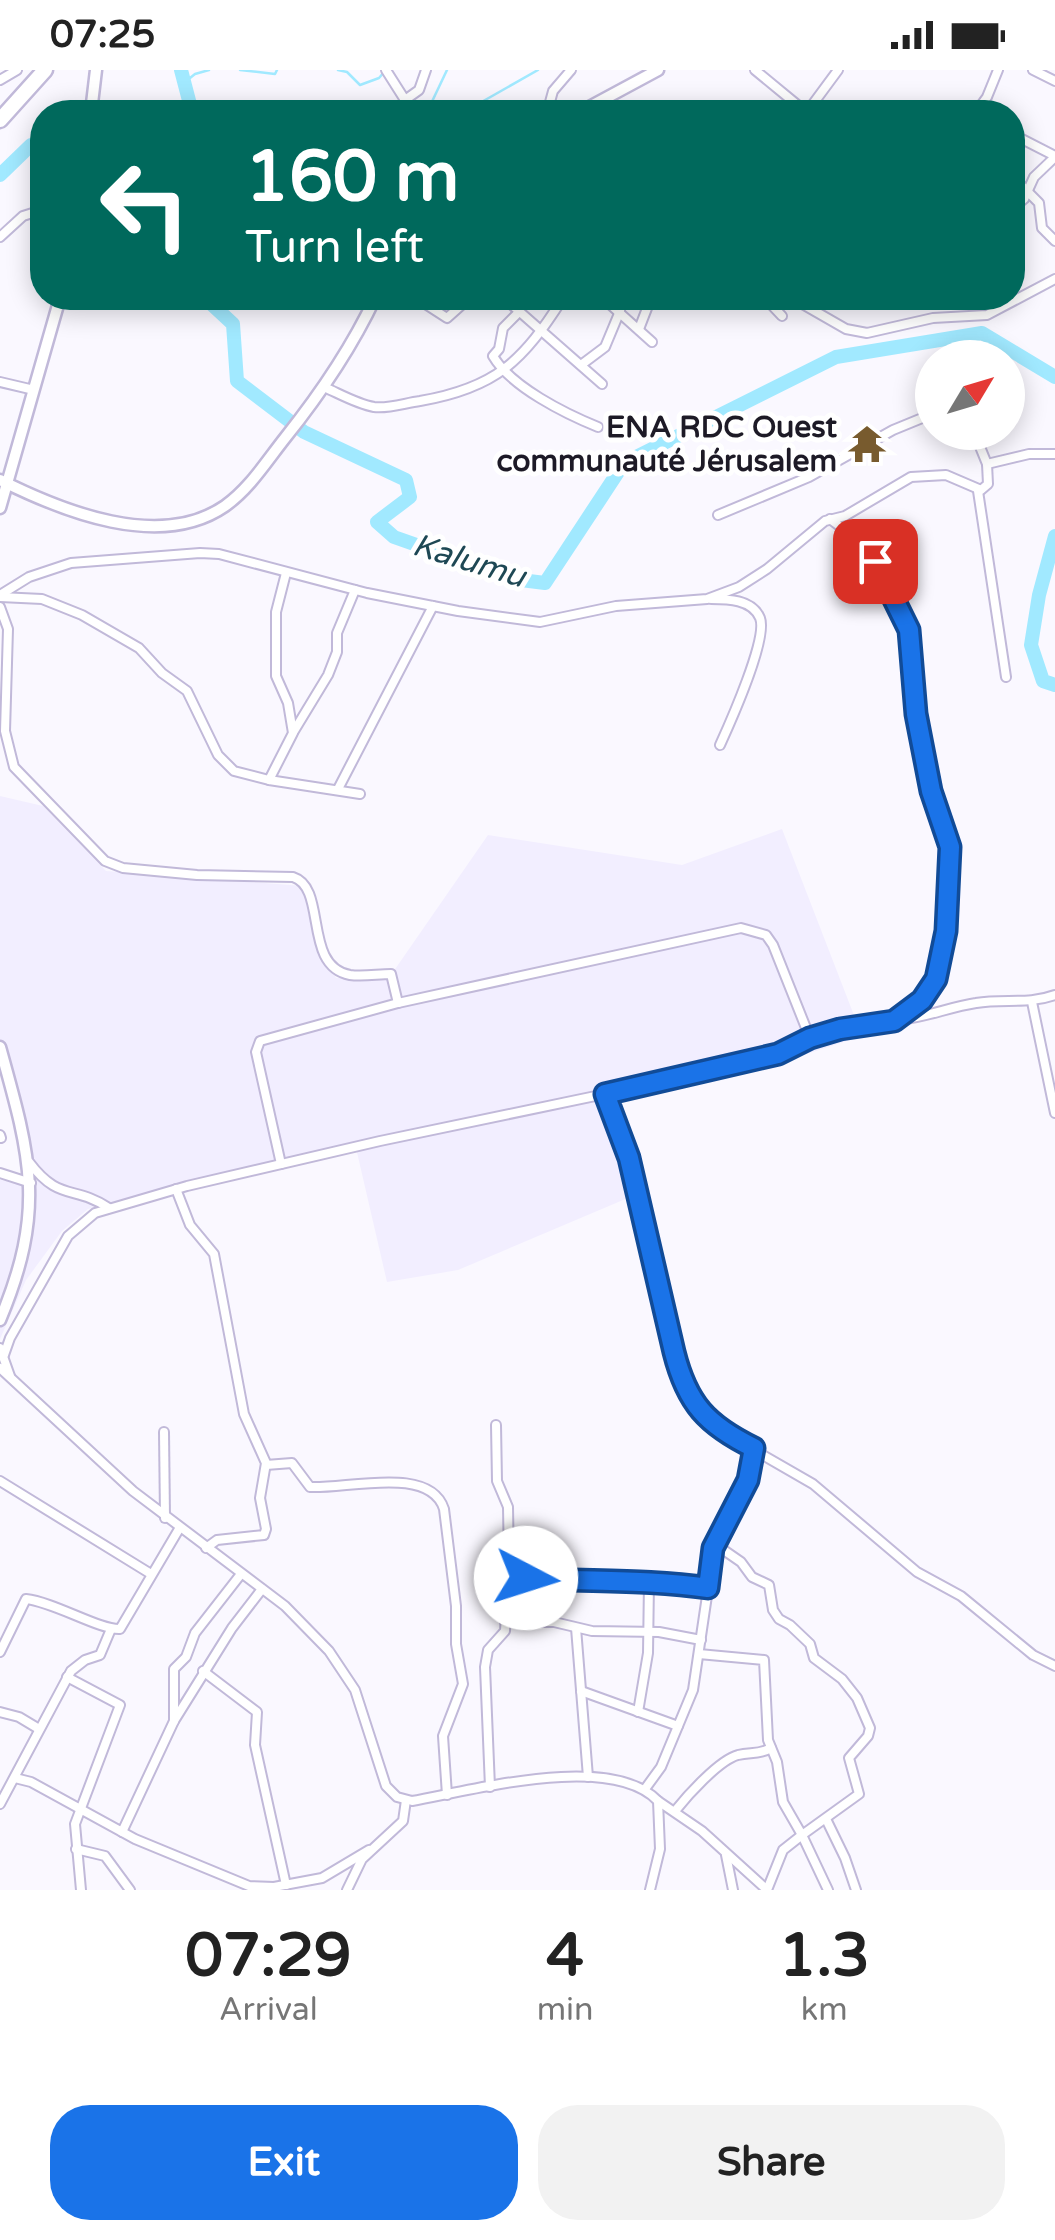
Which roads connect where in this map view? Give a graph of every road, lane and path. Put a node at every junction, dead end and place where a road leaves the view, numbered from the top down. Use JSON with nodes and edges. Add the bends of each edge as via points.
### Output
{"nodes":[{"id":1,"x":17,"y":70,"type":"edge"},
{"id":2,"x":45,"y":70,"type":"edge"},
{"id":3,"x":96,"y":70,"type":"edge"},
{"id":4,"x":426,"y":70,"type":"edge"},
{"id":5,"x":571,"y":70,"type":"edge"},
{"id":6,"x":658,"y":70,"type":"edge"},
{"id":7,"x":755,"y":70,"type":"edge"},
{"id":8,"x":838,"y":70,"type":"edge"},
{"id":9,"x":998,"y":70,"type":"edge"},
{"id":10,"x":1033,"y":70,"type":"edge"},
{"id":11,"x":387,"y":72,"type":"edge"},
{"id":12,"x":0,"y":80,"type":"edge"},
{"id":13,"x":1055,"y":81,"type":"edge"},
{"id":14,"x":92,"y":100,"type":"edge"},
{"id":15,"x":406,"y":100,"type":"joint"},
{"id":16,"x":551,"y":100,"type":"edge"},
{"id":17,"x":602,"y":100,"type":"edge"},
{"id":18,"x":792,"y":100,"type":"edge"},
{"id":19,"x":816,"y":100,"type":"edge"},
{"id":20,"x":986,"y":100,"type":"edge"},
{"id":21,"x":0,"y":120,"type":"edge"},
{"id":22,"x":1025,"y":141,"type":"edge"},
{"id":23,"x":1055,"y":156,"type":"edge"},
{"id":24,"x":1026,"y":192,"type":"joint"},
{"id":25,"x":30,"y":214,"type":"edge"},
{"id":26,"x":0,"y":236,"type":"edge"},
{"id":27,"x":1055,"y":241,"type":"edge"},
{"id":28,"x":1055,"y":279,"type":"edge"},
{"id":29,"x":1025,"y":295,"type":"edge"},
{"id":30,"x":57,"y":310,"type":"edge"},
{"id":31,"x":369,"y":310,"type":"edge"},
{"id":32,"x":435,"y":310,"type":"edge"},
{"id":33,"x":456,"y":310,"type":"edge"},
{"id":34,"x":555,"y":310,"type":"edge"},
{"id":35,"x":618,"y":310,"type":"edge"},
{"id":36,"x":647,"y":310,"type":"edge"},
{"id":37,"x":776,"y":310,"type":"edge"},
{"id":38,"x":813,"y":310,"type":"edge"},
{"id":39,"x":996,"y":310,"type":"edge"},
{"id":40,"x":519,"y":312,"type":"joint"},
{"id":41,"x":620,"y":312,"type":"junction"},
{"id":42,"x":782,"y":316,"type":"dead end"},
{"id":43,"x":639,"y":329,"type":"junction"},
{"id":44,"x":541,"y":332,"type":"junction"},
{"id":45,"x":652,"y":342,"type":"dead end"},
{"id":46,"x":581,"y":365,"type":"junction"},
{"id":47,"x":504,"y":371,"type":"junction"},
{"id":48,"x":0,"y":382,"type":"edge"},
{"id":49,"x":602,"y":384,"type":"dead end"},
{"id":50,"x":324,"y":388,"type":"junction"},
{"id":51,"x":34,"y":390,"type":"junction"},
{"id":52,"x":915,"y":421,"type":"edge"},
{"id":53,"x":598,"y":427,"type":"dead end"},
{"id":54,"x":981,"y":450,"type":"edge"},
{"id":55,"x":1055,"y":454,"type":"edge"},
{"id":56,"x":987,"y":464,"type":"junction"},
{"id":57,"x":4,"y":482,"type":"edge"},
{"id":58,"x":978,"y":491,"type":"junction"},
{"id":59,"x":0,"y":508,"type":"edge"},
{"id":60,"x":718,"y":515,"type":"dead end"},
{"id":61,"x":830,"y":519,"type":"junction"},
{"id":62,"x":286,"y":572,"type":"junction"},
{"id":63,"x":354,"y":590,"type":"junction"},
{"id":64,"x":0,"y":596,"type":"edge"},
{"id":65,"x":707,"y":598,"type":"junction"},
{"id":66,"x":433,"y":606,"type":"junction"},
{"id":67,"x":0,"y":607,"type":"edge"},
{"id":68,"x":1006,"y":676,"type":"dead end"},
{"id":69,"x":293,"y":733,"type":"junction"},
{"id":70,"x":720,"y":745,"type":"dead end"},
{"id":71,"x":269,"y":780,"type":"junction"},
{"id":72,"x":338,"y":790,"type":"junction"},
{"id":73,"x":360,"y":794,"type":"dead end"},
{"id":74,"x":1055,"y":995,"type":"edge"},
{"id":75,"x":1032,"y":1002,"type":"junction"},
{"id":76,"x":398,"y":1004,"type":"junction"},
{"id":77,"x":894,"y":1021,"type":"junction"},
{"id":78,"x":810,"y":1038,"type":"junction"},
{"id":79,"x":0,"y":1047,"type":"edge"},
{"id":80,"x":605,"y":1094,"type":"junction"},
{"id":81,"x":1055,"y":1112,"type":"edge"},
{"id":82,"x":29,"y":1162,"type":"junction"},
{"id":83,"x":281,"y":1164,"type":"junction"},
{"id":84,"x":0,"y":1173,"type":"edge"},
{"id":85,"x":31,"y":1183,"type":"junction"},
{"id":86,"x":176,"y":1189,"type":"junction"},
{"id":87,"x":109,"y":1208,"type":"junction"},
{"id":88,"x":0,"y":1320,"type":"edge"},
{"id":89,"x":2,"y":1351,"type":"edge"},
{"id":90,"x":0,"y":1368,"type":"edge"},
{"id":91,"x":10,"y":1376,"type":"junction"},
{"id":92,"x":496,"y":1425,"type":"dead end"},
{"id":93,"x":164,"y":1432,"type":"dead end"},
{"id":94,"x":754,"y":1448,"type":"junction"},
{"id":95,"x":266,"y":1465,"type":"junction"},
{"id":96,"x":0,"y":1480,"type":"edge"},
{"id":97,"x":165,"y":1518,"type":"junction"},
{"id":98,"x":179,"y":1528,"type":"junction"},
{"id":99,"x":715,"y":1544,"type":"junction"},
{"id":100,"x":206,"y":1548,"type":"junction"},
{"id":101,"x":151,"y":1574,"type":"junction"},
{"id":102,"x":242,"y":1574,"type":"junction"},
{"id":103,"x":508,"y":1574,"type":"junction"},
{"id":104,"x":649,"y":1582,"type":"junction"},
{"id":105,"x":708,"y":1588,"type":"junction"},
{"id":106,"x":262,"y":1589,"type":"junction"},
{"id":107,"x":505,"y":1622,"type":"junction"},
{"id":108,"x":576,"y":1628,"type":"junction"},
{"id":109,"x":111,"y":1629,"type":"junction"},
{"id":110,"x":648,"y":1632,"type":"junction"},
{"id":111,"x":700,"y":1640,"type":"junction"},
{"id":112,"x":0,"y":1652,"type":"edge"},
{"id":113,"x":699,"y":1654,"type":"junction"},
{"id":114,"x":1055,"y":1666,"type":"edge"},
{"id":115,"x":203,"y":1671,"type":"junction"},
{"id":116,"x":67,"y":1677,"type":"junction"},
{"id":117,"x":581,"y":1691,"type":"junction"},
{"id":118,"x":0,"y":1712,"type":"edge"},
{"id":119,"x":638,"y":1712,"type":"junction"},
{"id":120,"x":174,"y":1720,"type":"junction"},
{"id":121,"x":678,"y":1726,"type":"junction"},
{"id":122,"x":38,"y":1728,"type":"junction"},
{"id":123,"x":771,"y":1748,"type":"junction"},
{"id":124,"x":588,"y":1777,"type":"junction"},
{"id":125,"x":15,"y":1778,"type":"junction"},
{"id":126,"x":490,"y":1787,"type":"junction"},
{"id":127,"x":645,"y":1789,"type":"junction"},
{"id":128,"x":447,"y":1794,"type":"junction"},
{"id":129,"x":406,"y":1800,"type":"junction"},
{"id":130,"x":658,"y":1802,"type":"junction"},
{"id":131,"x":0,"y":1804,"type":"edge"},
{"id":132,"x":79,"y":1810,"type":"junction"},
{"id":133,"x":675,"y":1812,"type":"junction"},
{"id":134,"x":826,"y":1819,"type":"junction"},
{"id":135,"x":122,"y":1832,"type":"junction"},
{"id":136,"x":802,"y":1835,"type":"junction"},
{"id":137,"x":76,"y":1849,"type":"junction"},
{"id":138,"x":370,"y":1850,"type":"junction"},
{"id":139,"x":726,"y":1855,"type":"junction"},
{"id":140,"x":236,"y":1880,"type":"junction"},
{"id":141,"x":286,"y":1885,"type":"junction"},
{"id":142,"x":766,"y":1889,"type":"edge"},
{"id":143,"x":81,"y":1890,"type":"edge"},
{"id":144,"x":130,"y":1890,"type":"edge"},
{"id":145,"x":229,"y":1890,"type":"edge"},
{"id":146,"x":347,"y":1890,"type":"edge"},
{"id":147,"x":650,"y":1890,"type":"edge"},
{"id":148,"x":732,"y":1890,"type":"edge"},
{"id":149,"x":828,"y":1890,"type":"edge"},
{"id":150,"x":856,"y":1890,"type":"edge"}],
"edges":[{"from":1,"to":12,"type":"street"},
{"from":2,"to":21,"type":"highway"},
{"from":3,"to":14,"type":"main road"},
{"from":4,"to":15,"type":"street","via":[[419,90]]},
{"from":5,"to":16,"type":"street"},
{"from":6,"to":17,"type":"main road"},
{"from":7,"to":18,"type":"street"},
{"from":8,"to":19,"type":"street"},
{"from":9,"to":20,"type":"street"},
{"from":10,"to":13,"type":"street"},
{"from":11,"to":15,"type":"street"},
{"from":22,"to":23,"type":"street"},
{"from":23,"to":24,"type":"street"},
{"from":24,"to":27,"type":"street","via":[[1039,203],[1042,228]]},
{"from":25,"to":26,"type":"street"},
{"from":28,"to":29,"type":"street"},
{"from":30,"to":51,"type":"main road"},
{"from":31,"to":50,"type":"main road"},
{"from":32,"to":33,"type":"street","via":[[447,318]]},
{"from":34,"to":44,"type":"street"},
{"from":35,"to":41,"type":"street"},
{"from":36,"to":43,"type":"street"},
{"from":37,"to":42,"type":"street"},
{"from":38,"to":39,"type":"street","via":[[867,333]]},
{"from":40,"to":44,"type":"street"},
{"from":40,"to":47,"type":"street","via":[[503,328],[493,356]]},
{"from":41,"to":43,"type":"street"},
{"from":41,"to":46,"type":"street","via":[[605,347]]},
{"from":43,"to":45,"type":"street"},
{"from":44,"to":46,"type":"street"},
{"from":44,"to":47,"type":"street"},
{"from":46,"to":49,"type":"street"},
{"from":47,"to":50,"type":"street","via":[[448,394],[380,408]]},
{"from":47,"to":53,"type":"street","via":[[550,405]]},
{"from":48,"to":51,"type":"street"},
{"from":50,"to":57,"type":"main road","via":[[254,480],[196,521],[116,523]]},
{"from":51,"to":57,"type":"main road"},
{"from":52,"to":60,"type":"street"},
{"from":54,"to":56,"type":"street"},
{"from":55,"to":56,"type":"street"},
{"from":56,"to":58,"type":"street","via":[[988,484]]},
{"from":57,"to":59,"type":"main road"},
{"from":58,"to":61,"type":"street","via":[[946,475],[922,475]]},
{"from":58,"to":68,"type":"street"},
{"from":61,"to":65,"type":"street","via":[[751,580]]},
{"from":61,"to":77,"type":"street","via":[[871,556],[909,630],[918,729],[950,847],[940,971],[922,1000]]},
{"from":62,"to":63,"type":"street"},
{"from":62,"to":64,"type":"street","via":[[210,553],[100,560],[46,570]]},
{"from":62,"to":69,"type":"street","via":[[276,612],[276,676]]},
{"from":63,"to":66,"type":"street"},
{"from":63,"to":69,"type":"street","via":[[337,633],[338,652]]},
{"from":64,"to":71,"type":"street","via":[[42,599],[139,648],[186,691],[231,769]]},
{"from":65,"to":66,"type":"street","via":[[530,622]]},
{"from":65,"to":70,"type":"street","via":[[748,606],[761,624]]},
{"from":66,"to":72,"type":"street"},
{"from":67,"to":76,"type":"street","via":[[8,629],[8,750],[40,797],[116,866],[302,880],[334,968],[348,975],[392,974]]},
{"from":69,"to":71,"type":"street"},
{"from":71,"to":72,"type":"street"},
{"from":72,"to":73,"type":"street"},
{"from":74,"to":75,"type":"street"},
{"from":75,"to":77,"type":"street","via":[[984,1002]]},
{"from":75,"to":81,"type":"street"},
{"from":76,"to":78,"type":"street","via":[[741,928],[766,935],[773,945]]},
{"from":76,"to":83,"type":"street","via":[[260,1041],[256,1052]]},
{"from":77,"to":78,"type":"street"},
{"from":78,"to":80,"type":"street","via":[[778,1054]]},
{"from":79,"to":82,"type":"main road"},
{"from":80,"to":83,"type":"street"},
{"from":80,"to":94,"type":"street","via":[[629,1158],[684,1384],[718,1430]]},
{"from":82,"to":85,"type":"main road"},
{"from":82,"to":87,"type":"street","via":[[51,1188]]},
{"from":83,"to":86,"type":"street"},
{"from":84,"to":85,"type":"street"},
{"from":85,"to":88,"type":"main road","via":[[24,1250]]},
{"from":86,"to":87,"type":"street"},
{"from":86,"to":95,"type":"street","via":[[190,1225],[214,1254],[244,1414]]},
{"from":87,"to":89,"type":"street","via":[[88,1216],[68,1236]]},
{"from":89,"to":91,"type":"street"},
{"from":90,"to":91,"type":"street"},
{"from":91,"to":97,"type":"street"},
{"from":92,"to":103,"type":"street","via":[[498,1489],[509,1515]]},
{"from":93,"to":97,"type":"street"},
{"from":94,"to":99,"type":"street","via":[[748,1480]]},
{"from":94,"to":114,"type":"street","via":[[813,1484],[917,1572]]},
{"from":95,"to":100,"type":"street","via":[[260,1498],[264,1534],[217,1540]]},
{"from":95,"to":128,"type":"street","via":[[292,1462],[310,1487],[411,1482],[439,1496],[463,1684],[443,1736]]},
{"from":96,"to":101,"type":"street"},
{"from":97,"to":98,"type":"street"},
{"from":98,"to":100,"type":"street"},
{"from":98,"to":101,"type":"street"},
{"from":99,"to":105,"type":"street"},
{"from":99,"to":134,"type":"street","via":[[769,1585],[779,1619],[842,1678],[870,1728],[849,1758],[861,1791]]},
{"from":100,"to":102,"type":"street"},
{"from":101,"to":109,"type":"street","via":[[128,1621]]},
{"from":102,"to":106,"type":"street"},
{"from":102,"to":120,"type":"street","via":[[174,1669]]},
{"from":103,"to":104,"type":"street"},
{"from":103,"to":107,"type":"street"},
{"from":104,"to":105,"type":"street"},
{"from":104,"to":110,"type":"street"},
{"from":105,"to":111,"type":"street"},
{"from":106,"to":115,"type":"street"},
{"from":106,"to":129,"type":"street","via":[[343,1670],[386,1786]]},
{"from":107,"to":108,"type":"street"},
{"from":107,"to":126,"type":"street","via":[[486,1655]]},
{"from":108,"to":110,"type":"street"},
{"from":108,"to":117,"type":"street"},
{"from":109,"to":112,"type":"street","via":[[26,1599]]},
{"from":109,"to":116,"type":"street","via":[[100,1656]]},
{"from":110,"to":111,"type":"street"},
{"from":110,"to":119,"type":"street"},
{"from":111,"to":113,"type":"street"},
{"from":113,"to":121,"type":"street"},
{"from":113,"to":123,"type":"street","via":[[764,1660]]},
{"from":115,"to":120,"type":"street"},
{"from":115,"to":141,"type":"street","via":[[257,1712],[255,1745]]},
{"from":116,"to":122,"type":"street"},
{"from":116,"to":132,"type":"street","via":[[120,1706]]},
{"from":117,"to":119,"type":"street"},
{"from":117,"to":124,"type":"street"},
{"from":118,"to":122,"type":"street"},
{"from":119,"to":121,"type":"street"},
{"from":120,"to":135,"type":"street"},
{"from":121,"to":127,"type":"street"},
{"from":122,"to":125,"type":"street"},
{"from":123,"to":133,"type":"street","via":[[734,1757]]},
{"from":123,"to":136,"type":"street","via":[[783,1802]]},
{"from":124,"to":126,"type":"street"},
{"from":124,"to":127,"type":"street"},
{"from":125,"to":131,"type":"street"},
{"from":125,"to":132,"type":"street"},
{"from":126,"to":128,"type":"street"},
{"from":127,"to":130,"type":"street"},
{"from":128,"to":129,"type":"street"},
{"from":129,"to":138,"type":"street","via":[[400,1825]]},
{"from":130,"to":133,"type":"street"},
{"from":130,"to":147,"type":"street","via":[[660,1849]]},
{"from":132,"to":135,"type":"street"},
{"from":132,"to":137,"type":"street"},
{"from":133,"to":139,"type":"street"},
{"from":134,"to":136,"type":"street"},
{"from":134,"to":150,"type":"street"},
{"from":135,"to":140,"type":"street"},
{"from":136,"to":142,"type":"street","via":[[784,1850]]},
{"from":136,"to":149,"type":"street"},
{"from":137,"to":143,"type":"street"},
{"from":137,"to":144,"type":"street","via":[[105,1856]]},
{"from":138,"to":141,"type":"street","via":[[332,1874]]},
{"from":138,"to":146,"type":"street"},
{"from":139,"to":142,"type":"street"},
{"from":139,"to":148,"type":"street"},
{"from":140,"to":141,"type":"street"},
{"from":140,"to":145,"type":"street"}]}
